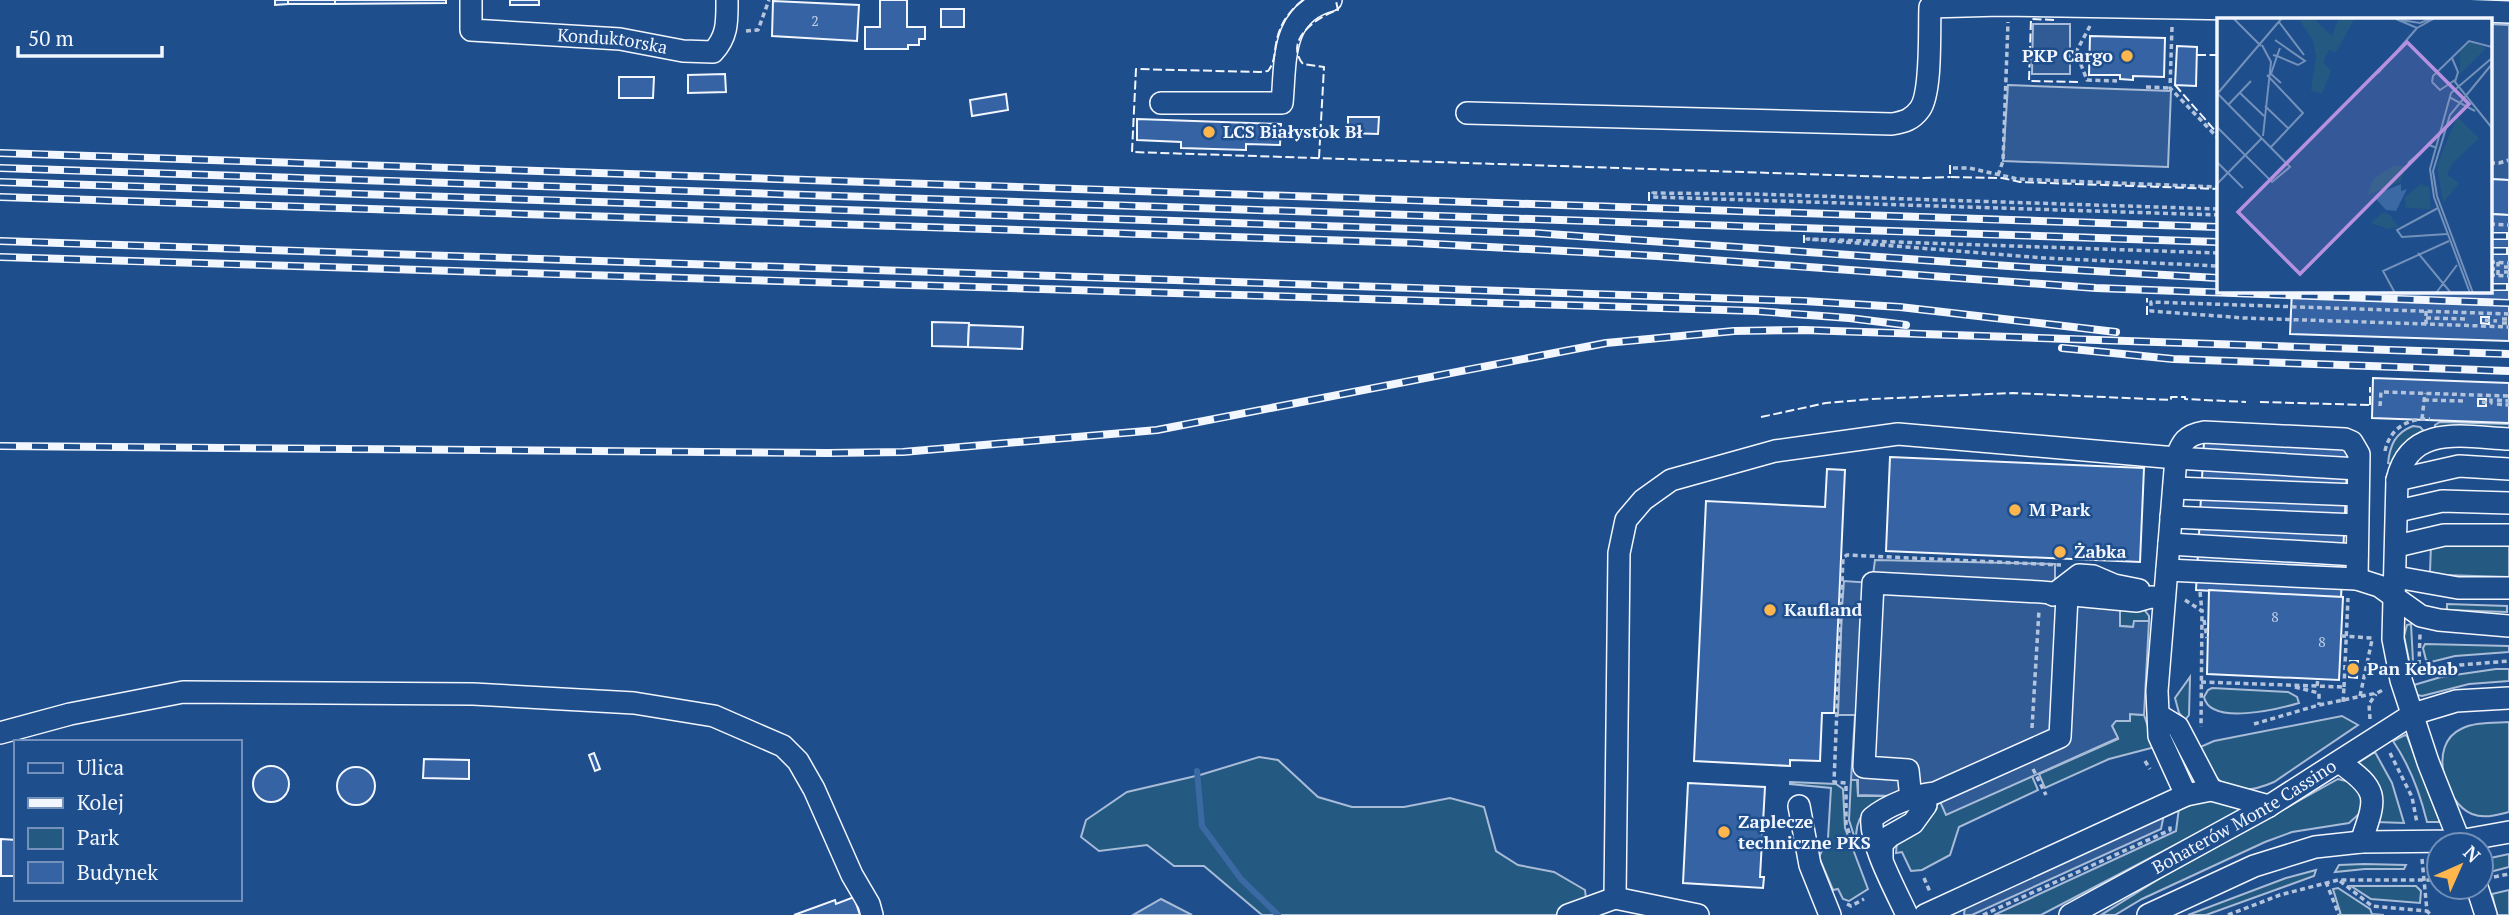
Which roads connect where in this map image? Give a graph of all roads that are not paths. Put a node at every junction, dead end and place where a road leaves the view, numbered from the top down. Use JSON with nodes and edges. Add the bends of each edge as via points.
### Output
{"nodes":[{"id":1,"x":727,"y":0,"type":"edge"},
{"id":2,"x":1331,"y":0,"type":"edge"},
{"id":3,"x":2328,"y":4,"type":"edge"},
{"id":4,"x":471,"y":7,"type":"edge"},
{"id":5,"x":2509,"y":12,"type":"edge"},
{"id":6,"x":1161,"y":103,"type":"dead end"},
{"id":7,"x":1467,"y":113,"type":"dead end"},
{"id":8,"x":2509,"y":439,"type":"edge"},
{"id":9,"x":2176,"y":458,"type":"junction"},
{"id":10,"x":2358,"y":469,"type":"junction"},
{"id":11,"x":2509,"y":469,"type":"edge"},
{"id":12,"x":2398,"y":481,"type":"junction"},
{"id":13,"x":2174,"y":488,"type":"junction"},
{"id":14,"x":2357,"y":495,"type":"junction"},
{"id":15,"x":2509,"y":503,"type":"edge"},
{"id":16,"x":2398,"y":511,"type":"junction"},
{"id":17,"x":2171,"y":517,"type":"junction"},
{"id":18,"x":2357,"y":525,"type":"junction"},
{"id":19,"x":2509,"y":535,"type":"edge"},
{"id":20,"x":2169,"y":544,"type":"junction"},
{"id":21,"x":2397,"y":546,"type":"junction"},
{"id":22,"x":2357,"y":555,"type":"junction"},
{"id":23,"x":2167,"y":570,"type":"junction"},
{"id":24,"x":2396,"y":577,"type":"junction"},
{"id":25,"x":2353,"y":586,"type":"junction"},
{"id":26,"x":2509,"y":588,"type":"edge"},
{"id":27,"x":2056,"y":592,"type":"junction"},
{"id":28,"x":2158,"y":598,"type":"junction"},
{"id":29,"x":2395,"y":599,"type":"junction"},
{"id":30,"x":2509,"y":626,"type":"edge"},
{"id":31,"x":2509,"y":698,"type":"edge"},
{"id":32,"x":2413,"y":714,"type":"junction"},
{"id":33,"x":2160,"y":716,"type":"junction"},
{"id":34,"x":0,"y":733,"type":"edge"},
{"id":35,"x":2339,"y":762,"type":"junction"},
{"id":36,"x":2211,"y":790,"type":"junction"},
{"id":37,"x":2186,"y":795,"type":"junction"},
{"id":38,"x":1924,"y":799,"type":"junction"},
{"id":39,"x":1800,"y":806,"type":"dead end"},
{"id":40,"x":2269,"y":806,"type":"junction"},
{"id":41,"x":2455,"y":831,"type":"edge"},
{"id":42,"x":2361,"y":842,"type":"junction"},
{"id":43,"x":2425,"y":842,"type":"edge"},
{"id":44,"x":1615,"y":898,"type":"junction"},
{"id":45,"x":872,"y":915,"type":"edge"},
{"id":46,"x":1568,"y":915,"type":"edge"},
{"id":47,"x":1698,"y":915,"type":"edge"},
{"id":48,"x":1830,"y":915,"type":"edge"},
{"id":49,"x":1907,"y":915,"type":"edge"},
{"id":50,"x":1925,"y":915,"type":"edge"},
{"id":51,"x":2070,"y":915,"type":"edge"},
{"id":52,"x":2148,"y":915,"type":"edge"}],
"edges":[{"from":1,"to":4,"type":"street","name":"Konduktorska","via":[[723,42],[713,52],[620,39],[471,30]]},
{"from":2,"to":6,"type":"street","via":[[1303,15],[1288,37],[1282,103]]},
{"from":3,"to":5,"type":"street"},
{"from":3,"to":7,"type":"street","via":[[1930,7],[1926,91],[1920,109],[1906,122]]},
{"from":8,"to":12,"type":"street","via":[[2431,438],[2409,454],[2400,466]]},
{"from":9,"to":10,"type":"street"},
{"from":9,"to":10,"type":"street","via":[[2182,442],[2191,434],[2204,432],[2345,439],[2357,448]]},
{"from":9,"to":13,"type":"street"},
{"from":9,"to":44,"type":"street","via":[[1898,434],[1775,451],[1671,480],[1643,500],[1626,520],[1619,553]]},
{"from":10,"to":14,"type":"street"},
{"from":11,"to":12,"type":"street","via":[[2459,466]]},
{"from":12,"to":16,"type":"street"},
{"from":13,"to":14,"type":"street"},
{"from":13,"to":17,"type":"street"},
{"from":14,"to":18,"type":"street"},
{"from":15,"to":16,"type":"street","via":[[2442,501]]},
{"from":16,"to":21,"type":"street"},
{"from":17,"to":18,"type":"street"},
{"from":17,"to":20,"type":"street"},
{"from":18,"to":22,"type":"street"},
{"from":19,"to":21,"type":"street","via":[[2444,535]]},
{"from":20,"to":22,"type":"street"},
{"from":20,"to":23,"type":"street"},
{"from":21,"to":24,"type":"street"},
{"from":22,"to":25,"type":"street"},
{"from":23,"to":25,"type":"street"},
{"from":23,"to":28,"type":"street"},
{"from":24,"to":26,"type":"street","via":[[2458,588]]},
{"from":24,"to":29,"type":"street"},
{"from":25,"to":29,"type":"street","via":[[2379,586]]},
{"from":27,"to":28,"type":"street"},
{"from":27,"to":28,"type":"street","via":[[2114,585],[2135,587]]},
{"from":27,"to":38,"type":"street","via":[[2060,737]]},
{"from":27,"to":38,"type":"street","via":[[1872,583],[1864,767],[1908,770]]},
{"from":28,"to":33,"type":"street"},
{"from":29,"to":30,"type":"street","via":[[2421,616]]},
{"from":29,"to":32,"type":"street","via":[[2393,639]]},
{"from":31,"to":32,"type":"street","name":"Bohaterów Monte Cassino","via":[[2456,701]]},
{"from":32,"to":35,"type":"street","name":"Bohaterów Monte Cassino"},
{"from":32,"to":41,"type":"street"},
{"from":33,"to":36,"type":"street","via":[[2178,727]]},
{"from":33,"to":37,"type":"street","via":[[2159,736]]},
{"from":34,"to":45,"type":"street","via":[[183,692],[473,694],[634,703],[714,716],[783,746],[798,761]]},
{"from":35,"to":40,"type":"street","name":"Bohaterów Monte Cassino"},
{"from":35,"to":42,"type":"street","via":[[2361,777],[2372,792],[2372,810]]},
{"from":36,"to":37,"type":"street"},
{"from":36,"to":40,"type":"street"},
{"from":37,"to":50,"type":"street"},
{"from":38,"to":49,"type":"street","via":[[1879,812],[1870,829]]},
{"from":39,"to":48,"type":"street","via":[[1810,865]]},
{"from":40,"to":51,"type":"street","name":"Bohaterów Monte Cassino"},
{"from":42,"to":43,"type":"street"},
{"from":42,"to":52,"type":"street","via":[[2286,855]]},
{"from":44,"to":46,"type":"street"},
{"from":44,"to":47,"type":"street"}]}
